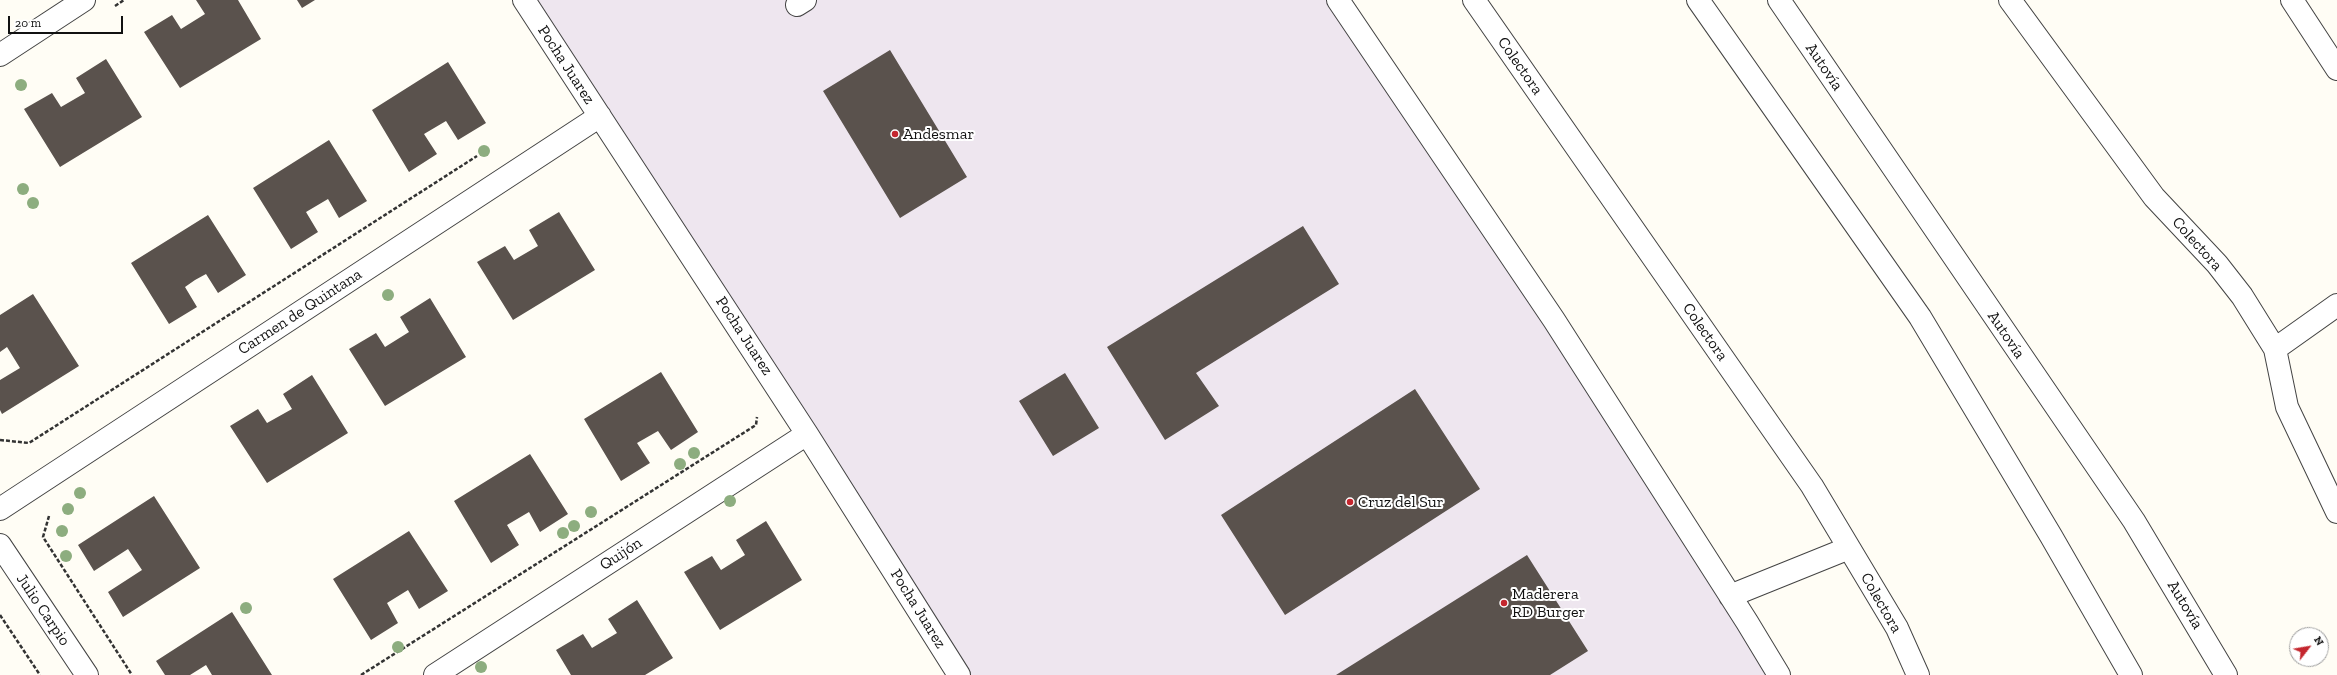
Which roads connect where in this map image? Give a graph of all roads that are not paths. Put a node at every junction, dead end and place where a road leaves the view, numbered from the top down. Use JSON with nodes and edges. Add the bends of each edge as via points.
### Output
{"nodes":[{"id":1,"x":84,"y":0,"type":"edge"},
{"id":2,"x":524,"y":0,"type":"edge"},
{"id":3,"x":1338,"y":0,"type":"edge"},
{"id":4,"x":1474,"y":0,"type":"edge"},
{"id":5,"x":1698,"y":0,"type":"edge"},
{"id":6,"x":1779,"y":0,"type":"edge"},
{"id":7,"x":2010,"y":0,"type":"edge"},
{"id":8,"x":2292,"y":0,"type":"edge"},
{"id":9,"x":0,"y":55,"type":"edge"},
{"id":10,"x":2337,"y":69,"type":"edge"},
{"id":11,"x":600,"y":116,"type":"junction"},
{"id":12,"x":2337,"y":305,"type":"edge"},
{"id":13,"x":2275,"y":349,"type":"junction"},
{"id":14,"x":808,"y":434,"type":"junction"},
{"id":15,"x":0,"y":509,"type":"edge"},
{"id":16,"x":2337,"y":512,"type":"edge"},
{"id":17,"x":0,"y":545,"type":"edge"},
{"id":18,"x":1849,"y":548,"type":"junction"},
{"id":19,"x":1730,"y":596,"type":"junction"},
{"id":20,"x":86,"y":675,"type":"edge"},
{"id":21,"x":435,"y":675,"type":"edge"},
{"id":22,"x":959,"y":675,"type":"edge"},
{"id":23,"x":1779,"y":675,"type":"edge"},
{"id":24,"x":1918,"y":675,"type":"edge"},
{"id":25,"x":2131,"y":675,"type":"edge"},
{"id":26,"x":2226,"y":675,"type":"edge"}],
"edges":[{"from":1,"to":9,"type":"street"},
{"from":2,"to":11,"type":"street","name":"Pocha Juarez"},
{"from":3,"to":19,"type":"street","via":[[1554,320]]},
{"from":4,"to":18,"type":"street","name":"Colectora","via":[[1812,486]]},
{"from":5,"to":25,"type":"street","via":[[1920,317]]},
{"from":6,"to":26,"type":"street","name":"Autovía","via":[[2134,521]]},
{"from":7,"to":13,"type":"street","name":"Colectora","via":[[2154,197],[2217,264],[2242,296]]},
{"from":8,"to":10,"type":"street"},
{"from":11,"to":14,"type":"street","name":"Pocha Juarez"},
{"from":11,"to":15,"type":"street","name":"Carmen de Quintana"},
{"from":12,"to":13,"type":"street"},
{"from":13,"to":16,"type":"street","name":"Colectora","via":[[2287,407]]},
{"from":14,"to":21,"type":"street","name":"Quijón"},
{"from":14,"to":22,"type":"street","name":"Pocha Juarez"},
{"from":17,"to":20,"type":"street","name":"Julio Carpio"},
{"from":18,"to":19,"type":"street"},
{"from":18,"to":24,"type":"street","name":"Colectora","via":[[1897,628]]},
{"from":19,"to":23,"type":"street"}]}
